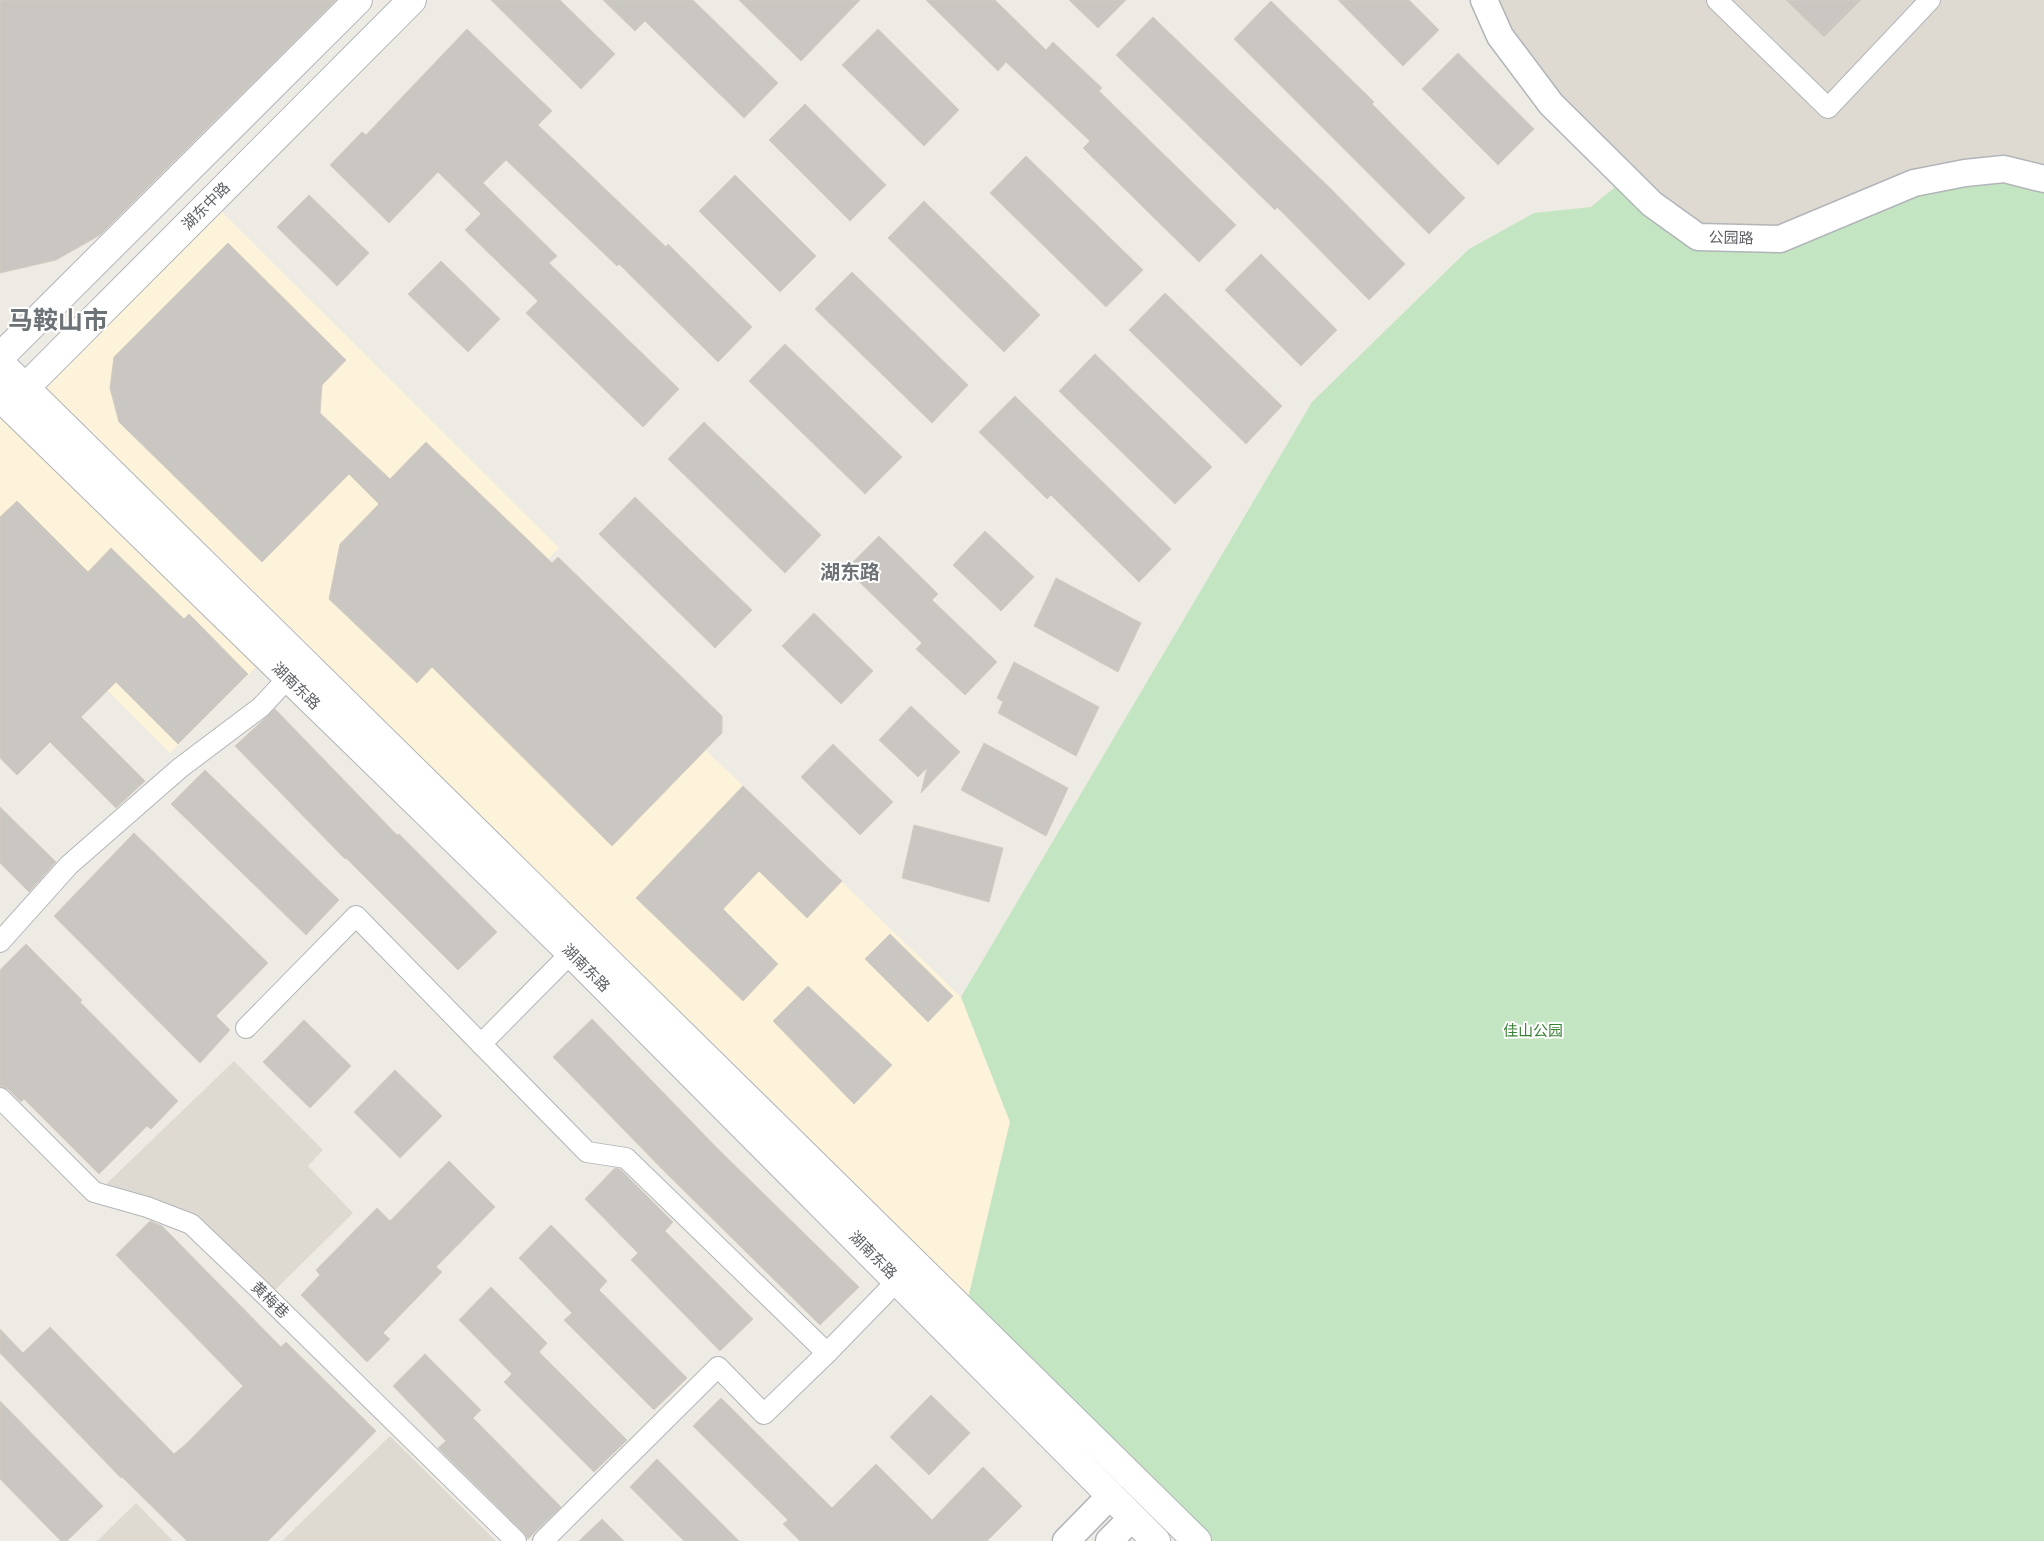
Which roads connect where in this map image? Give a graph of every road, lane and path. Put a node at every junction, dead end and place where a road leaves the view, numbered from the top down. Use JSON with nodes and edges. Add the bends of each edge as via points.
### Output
{"nodes":[{"id":1,"x":358,"y":0,"type":"edge"},
{"id":2,"x":412,"y":0,"type":"edge"},
{"id":3,"x":1484,"y":0,"type":"edge"},
{"id":4,"x":1717,"y":0,"type":"edge"},
{"id":5,"x":1930,"y":0,"type":"edge"},
{"id":6,"x":2044,"y":179,"type":"edge"},
{"id":7,"x":0,"y":357,"type":"edge"},
{"id":8,"x":0,"y":363,"type":"edge"},
{"id":9,"x":8,"y":400,"type":"edge"},
{"id":10,"x":288,"y":678,"type":"junction"},
{"id":11,"x":0,"y":942,"type":"edge"},
{"id":12,"x":571,"y":953,"type":"junction"},
{"id":13,"x":246,"y":1028,"type":"dead end"},
{"id":14,"x":481,"y":1044,"type":"junction"},
{"id":15,"x":0,"y":1098,"type":"edge"},
{"id":16,"x":898,"y":1280,"type":"junction"},
{"id":17,"x":828,"y":1353,"type":"junction"},
{"id":18,"x":1111,"y":1495,"type":"junction"},
{"id":19,"x":1132,"y":1518,"type":"junction"},
{"id":20,"x":516,"y":1541,"type":"edge"},
{"id":21,"x":543,"y":1541,"type":"edge"},
{"id":22,"x":1066,"y":1541,"type":"edge"},
{"id":23,"x":1109,"y":1541,"type":"edge"},
{"id":24,"x":1156,"y":1541,"type":"edge"},
{"id":25,"x":1197,"y":1541,"type":"edge"}],
"edges":[{"from":1,"to":7,"type":"main road"},
{"from":2,"to":9,"type":"main road","name":"湖东中路"},
{"from":3,"to":6,"type":"street","name":"公园路","via":[[1500,36],[1551,104],[1652,204],[1698,237],[1780,239],[1914,183],[1965,172],[2004,169]]},
{"from":4,"to":5,"type":"street","via":[[1828,108]]},
{"from":8,"to":9,"type":"main road"},
{"from":9,"to":10,"type":"main road","name":"湖南东路"},
{"from":9,"to":25,"type":"main road"},
{"from":10,"to":11,"type":"street","via":[[261,707],[180,768],[69,866]]},
{"from":10,"to":12,"type":"main road","name":"湖南东路"},
{"from":12,"to":14,"type":"street"},
{"from":12,"to":16,"type":"main road","name":"湖南东路"},
{"from":13,"to":14,"type":"street","via":[[356,916]]},
{"from":14,"to":17,"type":"street","via":[[587,1152],[626,1158]]},
{"from":15,"to":20,"type":"street","name":"黄梅巷","via":[[94,1192],[191,1224]]},
{"from":16,"to":17,"type":"street"},
{"from":16,"to":18,"type":"main road","name":"湖南东路"},
{"from":17,"to":21,"type":"street","via":[[764,1414],[718,1367]]},
{"from":18,"to":19,"type":"main road","name":"湖南东路"},
{"from":18,"to":22,"type":"street"},
{"from":19,"to":23,"type":"street"},
{"from":19,"to":24,"type":"main road","name":"湖南东路"}]}
